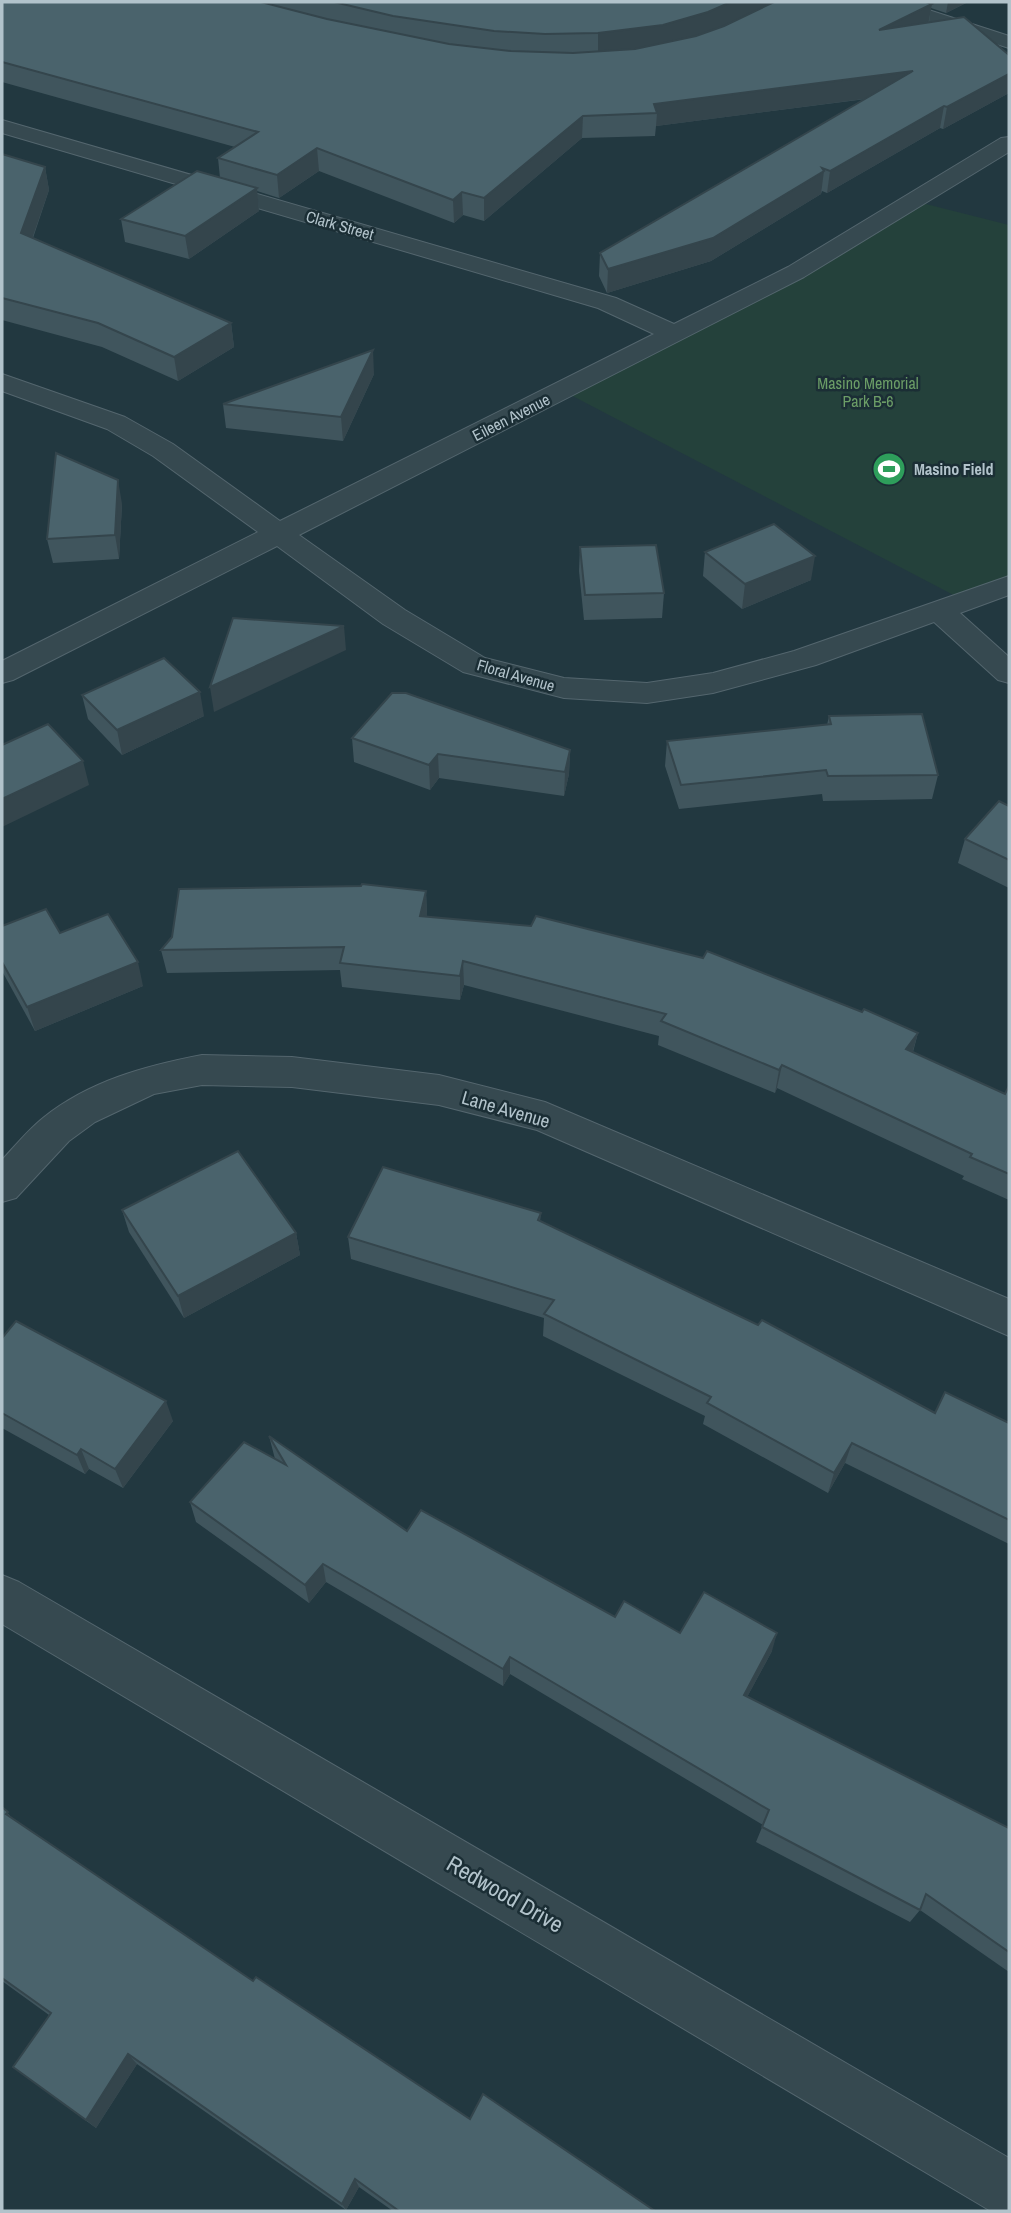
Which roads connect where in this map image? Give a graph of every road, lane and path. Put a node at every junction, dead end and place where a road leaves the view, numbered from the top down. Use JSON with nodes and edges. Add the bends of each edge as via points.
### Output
{"nodes":[{"id":1,"x":885,"y":2,"type":"edge"},
{"id":2,"x":1009,"y":42,"type":"edge"},
{"id":3,"x":2,"y":126,"type":"edge"},
{"id":4,"x":1009,"y":143,"type":"edge"},
{"id":5,"x":675,"y":334,"type":"junction"},
{"id":6,"x":2,"y":382,"type":"edge"},
{"id":7,"x":281,"y":533,"type":"junction"},
{"id":8,"x":1009,"y":585,"type":"edge"},
{"id":9,"x":939,"y":610,"type":"junction"},
{"id":10,"x":2,"y":673,"type":"edge"},
{"id":11,"x":1009,"y":673,"type":"edge"},
{"id":12,"x":2,"y":1186,"type":"edge"},
{"id":13,"x":1009,"y":1318,"type":"edge"},
{"id":14,"x":2,"y":1598,"type":"edge"},
{"id":15,"x":1009,"y":2190,"type":"edge"}],
"edges":[{"from":1,"to":2,"type":"street"},
{"from":3,"to":5,"type":"street","name":"Clark Street","via":[[607,303]]},
{"from":4,"to":5,"type":"street","name":"Eileen Avenue","via":[[796,272]]},
{"from":5,"to":7,"type":"street","name":"Eileen Avenue"},
{"from":6,"to":7,"type":"street","name":"Floral Avenue","via":[[116,423],[163,450]]},
{"from":7,"to":9,"type":"street","name":"Floral Avenue","via":[[394,617],[474,665],[564,688],[647,693],[713,683],[805,658]]},
{"from":7,"to":10,"type":"street","name":"Eileen Avenue"},
{"from":8,"to":9,"type":"street","name":"Floral Avenue"},
{"from":9,"to":11,"type":"street"},
{"from":12,"to":13,"type":"street","name":"Lane Avenue","via":[[63,1123],[147,1080],[202,1070],[292,1073],[439,1090],[545,1117]]},
{"from":14,"to":15,"type":"street","name":"Redwood Drive"}]}
